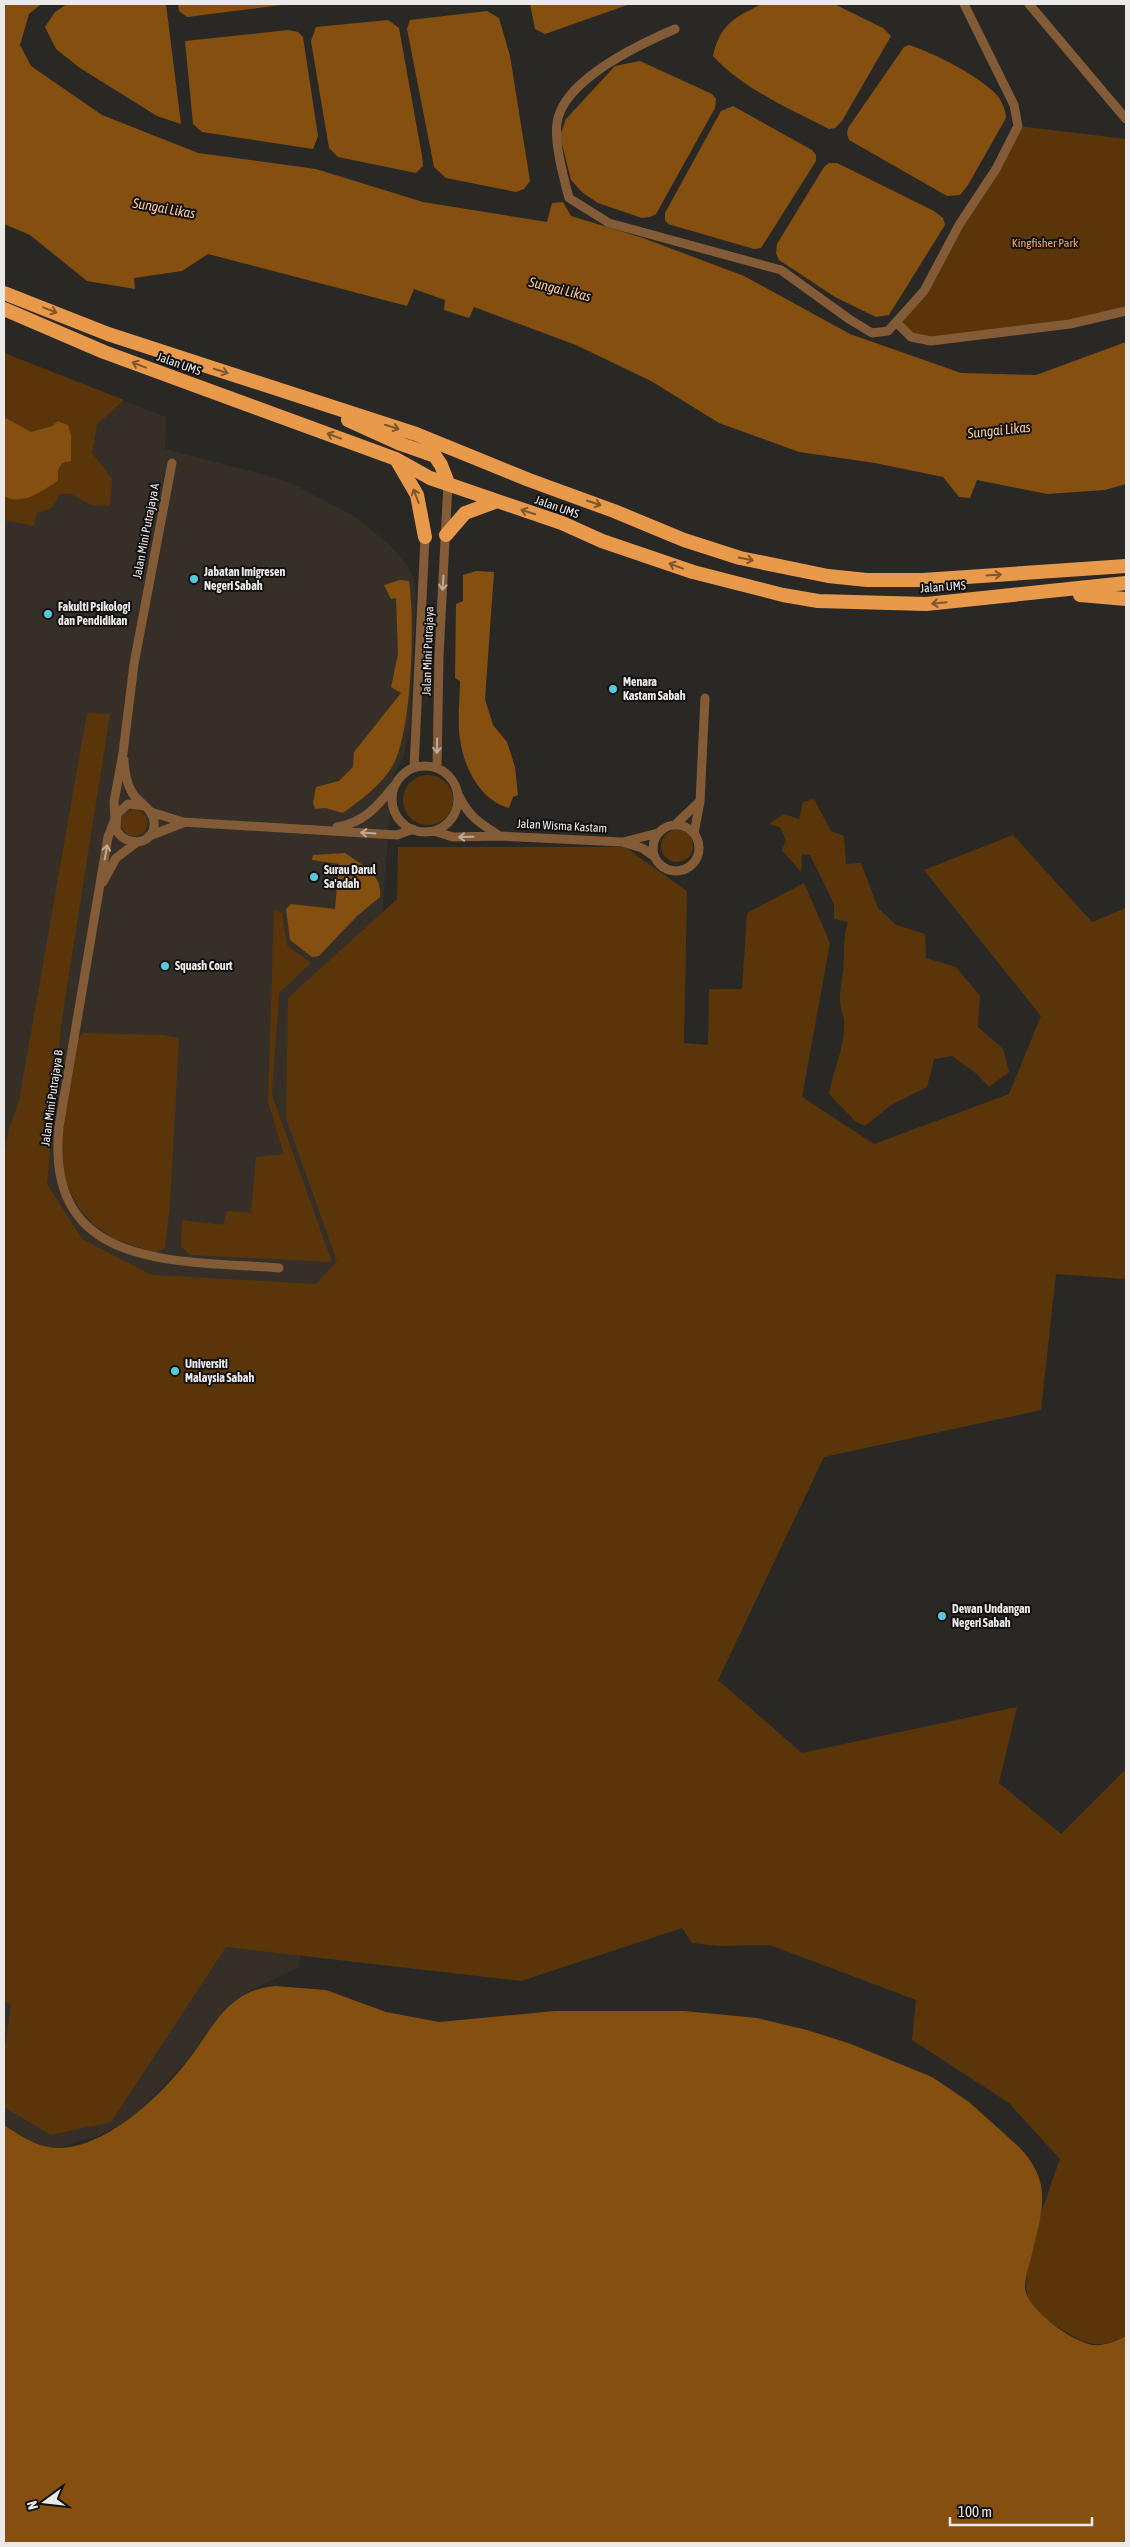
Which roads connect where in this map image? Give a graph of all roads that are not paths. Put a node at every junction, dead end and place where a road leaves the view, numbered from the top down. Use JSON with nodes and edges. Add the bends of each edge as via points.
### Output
{"nodes":[{"id":1,"x":964,"y":4,"type":"edge"},
{"id":2,"x":1029,"y":4,"type":"edge"},
{"id":3,"x":676,"y":29,"type":"dead end"},
{"id":4,"x":1126,"y":119,"type":"edge"},
{"id":5,"x":4,"y":293,"type":"edge"},
{"id":6,"x":4,"y":309,"type":"edge"},
{"id":7,"x":1126,"y":311,"type":"edge"},
{"id":8,"x":897,"y":323,"type":"junction"},
{"id":9,"x":325,"y":406,"type":"junction"},
{"id":10,"x":396,"y":460,"type":"junction"},
{"id":11,"x":172,"y":463,"type":"dead end"},
{"id":12,"x":448,"y":483,"type":"junction"},
{"id":13,"x":495,"y":502,"type":"junction"},
{"id":14,"x":446,"y":535,"type":"junction"},
{"id":15,"x":425,"y":537,"type":"joint"},
{"id":16,"x":1126,"y":566,"type":"edge"},
{"id":17,"x":1126,"y":583,"type":"edge"},
{"id":18,"x":1051,"y":592,"type":"junction"},
{"id":19,"x":1126,"y":599,"type":"edge"},
{"id":20,"x":705,"y":698,"type":"dead end"},
{"id":21,"x":123,"y":753,"type":"junction"},
{"id":22,"x":414,"y":768,"type":"junction"},
{"id":23,"x":437,"y":768,"type":"junction"},
{"id":24,"x":396,"y":784,"type":"junction"},
{"id":25,"x":458,"y":794,"type":"junction"},
{"id":26,"x":700,"y":802,"type":"junction"},
{"id":27,"x":148,"y":809,"type":"junction"},
{"id":28,"x":115,"y":819,"type":"junction"},
{"id":29,"x":183,"y":822,"type":"junction"},
{"id":30,"x":676,"y":824,"type":"junction"},
{"id":31,"x":322,"y":829,"type":"junction"},
{"id":32,"x":414,"y":829,"type":"junction"},
{"id":33,"x":434,"y":831,"type":"junction"},
{"id":34,"x":658,"y":833,"type":"junction"},
{"id":35,"x":694,"y":833,"type":"junction"},
{"id":36,"x":149,"y":836,"type":"junction"},
{"id":37,"x":500,"y":836,"type":"junction"},
{"id":38,"x":622,"y":842,"type":"junction"},
{"id":39,"x":136,"y":843,"type":"junction"},
{"id":40,"x":655,"y":857,"type":"junction"},
{"id":41,"x":100,"y":887,"type":"junction"},
{"id":42,"x":279,"y":1268,"type":"dead end"}],
"edges":[{"from":1,"to":8,"type":"street","via":[[1014,105],[1018,126],[924,291]]},
{"from":2,"to":4,"type":"street"},
{"from":3,"to":8,"type":"street","via":[[612,60],[569,97],[561,109],[557,124],[562,173],[569,198],[609,223],[781,270],[872,333],[888,332]]},
{"from":5,"to":9,"type":"highway","name":"Jalan UMS","one_way":true,"via":[[108,334]]},
{"from":10,"to":6,"type":"highway","name":"Jalan UMS","one_way":true,"via":[[104,352]]},
{"from":7,"to":8,"type":"street","via":[[1070,324],[931,341],[911,337]]},
{"from":9,"to":12,"type":"highway","via":[[358,426],[435,456]]},
{"from":9,"to":16,"type":"highway","name":"Jalan UMS","one_way":true,"via":[[416,434],[702,546],[784,568],[867,580],[923,580]]},
{"from":10,"to":12,"type":"highway","name":"Jalan UMS","via":[[430,478]]},
{"from":15,"to":10,"type":"highway","one_way":true,"via":[[417,495]]},
{"from":11,"to":21,"type":"street","name":"Jalan Mini Putrajaya A","via":[[134,664]]},
{"from":12,"to":13,"type":"highway","name":"Jalan UMS"},
{"from":12,"to":14,"type":"street","name":"Jalan Mini Putrajaya"},
{"from":13,"to":14,"type":"highway","via":[[465,513]]},
{"from":18,"to":13,"type":"highway","name":"Jalan UMS","one_way":true,"via":[[926,604],[818,601],[783,596],[675,566],[602,541],[562,523]]},
{"from":14,"to":23,"type":"street","name":"Jalan Mini Putrajaya","one_way":true},
{"from":15,"to":22,"type":"street","name":"Jalan Mini Putrajaya"},
{"from":17,"to":18,"type":"highway","name":"Jalan UMS"},
{"from":18,"to":19,"type":"highway"},
{"from":20,"to":26,"type":"street"},
{"from":21,"to":27,"type":"street","via":[[125,777],[133,794]]},
{"from":21,"to":28,"type":"street","via":[[114,802]]},
{"from":22,"to":23,"type":"street"},
{"from":22,"to":24,"type":"street"},
{"from":23,"to":25,"type":"street","via":[[453,781]]},
{"from":24,"to":31,"type":"street","via":[[379,804],[356,822]]},
{"from":24,"to":32,"type":"street","via":[[392,797],[395,810],[402,822]]},
{"from":25,"to":33,"type":"street","via":[[455,814]]},
{"from":25,"to":37,"type":"street","via":[[474,820]]},
{"from":26,"to":30,"type":"street"},
{"from":26,"to":35,"type":"street"},
{"from":27,"to":28,"type":"street","via":[[128,804]]},
{"from":27,"to":29,"type":"street"},
{"from":27,"to":36,"type":"street","via":[[154,827]]},
{"from":28,"to":39,"type":"street","via":[[121,838]]},
{"from":41,"to":28,"type":"street","name":"Jalan Mini Putrajaya B","one_way":true,"via":[[108,837]]},
{"from":29,"to":31,"type":"street"},
{"from":29,"to":36,"type":"street"},
{"from":30,"to":34,"type":"street"},
{"from":30,"to":35,"type":"street"},
{"from":32,"to":31,"type":"street","one_way":true,"via":[[397,835]]},
{"from":32,"to":33,"type":"street"},
{"from":37,"to":33,"type":"street","name":"Jalan Wisma Kastam","one_way":true,"via":[[453,837]]},
{"from":34,"to":38,"type":"street"},
{"from":34,"to":40,"type":"street","via":[[653,844]]},
{"from":35,"to":40,"type":"street","via":[[699,849],[697,858],[683,870],[673,871],[662,866]]},
{"from":36,"to":39,"type":"street"},
{"from":37,"to":38,"type":"street","name":"Jalan Wisma Kastam"},
{"from":38,"to":40,"type":"street","via":[[642,848]]},
{"from":39,"to":41,"type":"street","via":[[116,858]]},
{"from":41,"to":42,"type":"street","name":"Jalan Mini Putrajaya B","via":[[58,1142],[60,1177],[67,1202],[76,1216],[111,1245],[136,1254]]}]}
